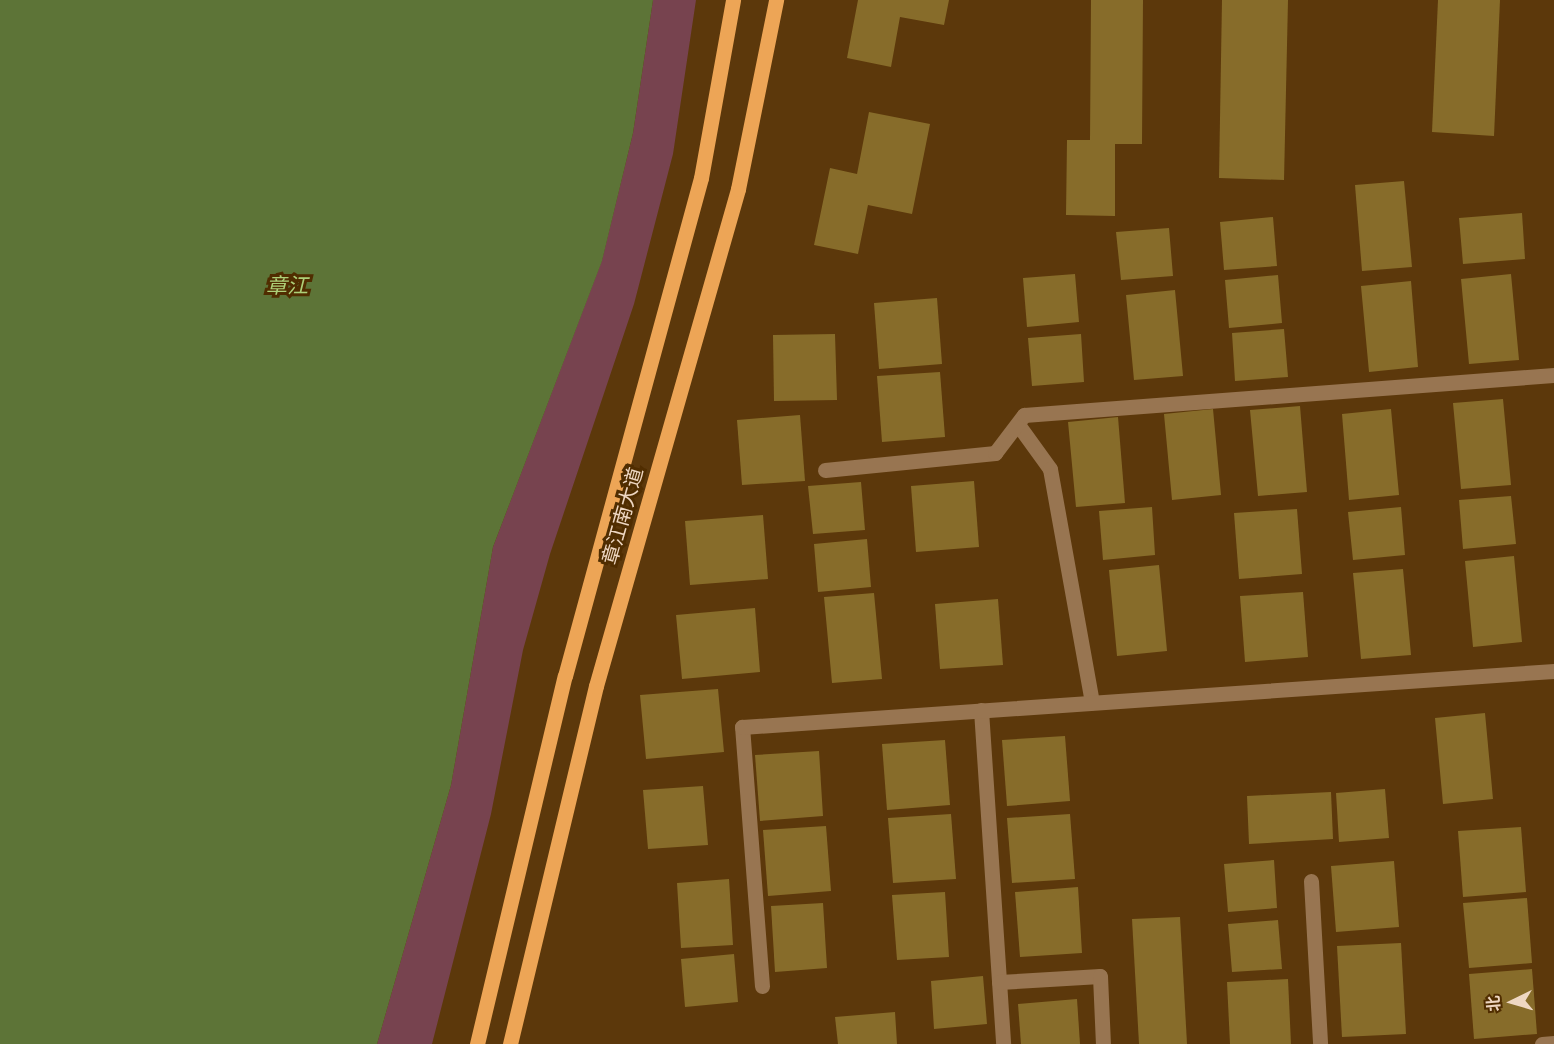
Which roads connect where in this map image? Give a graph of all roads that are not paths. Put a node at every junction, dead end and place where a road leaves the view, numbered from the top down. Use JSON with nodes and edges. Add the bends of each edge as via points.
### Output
{"nodes":[{"id":1,"x":733,"y":0,"type":"edge"},
{"id":2,"x":776,"y":0,"type":"edge"},
{"id":3,"x":1554,"y":375,"type":"edge"},
{"id":4,"x":1019,"y":426,"type":"junction"},
{"id":5,"x":825,"y":470,"type":"dead end"},
{"id":6,"x":1554,"y":671,"type":"edge"},
{"id":7,"x":1092,"y":702,"type":"junction"},
{"id":8,"x":981,"y":710,"type":"junction"},
{"id":9,"x":1311,"y":881,"type":"dead end"},
{"id":10,"x":999,"y":982,"type":"junction"},
{"id":11,"x":762,"y":986,"type":"dead end"},
{"id":12,"x":1554,"y":1043,"type":"edge"},
{"id":13,"x":477,"y":1044,"type":"edge"},
{"id":14,"x":510,"y":1044,"type":"edge"},
{"id":15,"x":1003,"y":1044,"type":"edge"},
{"id":16,"x":1103,"y":1044,"type":"edge"},
{"id":17,"x":1320,"y":1044,"type":"edge"},
{"id":18,"x":1542,"y":1044,"type":"edge"}],
"edges":[{"from":1,"to":13,"type":"main road","name":"章江南大道","via":[[701,178],[565,676]]},
{"from":2,"to":14,"type":"main road","name":"章江南大道","via":[[738,189],[596,686]]},
{"from":3,"to":4,"type":"street","via":[[1024,415]]},
{"from":4,"to":5,"type":"street","via":[[995,453]]},
{"from":4,"to":7,"type":"street","via":[[1050,469]]},
{"from":6,"to":7,"type":"street"},
{"from":7,"to":8,"type":"street"},
{"from":8,"to":10,"type":"street"},
{"from":8,"to":11,"type":"street","via":[[742,727]]},
{"from":9,"to":17,"type":"street"},
{"from":10,"to":15,"type":"street"},
{"from":10,"to":16,"type":"street","via":[[1100,976]]},
{"from":12,"to":18,"type":"street"}]}
